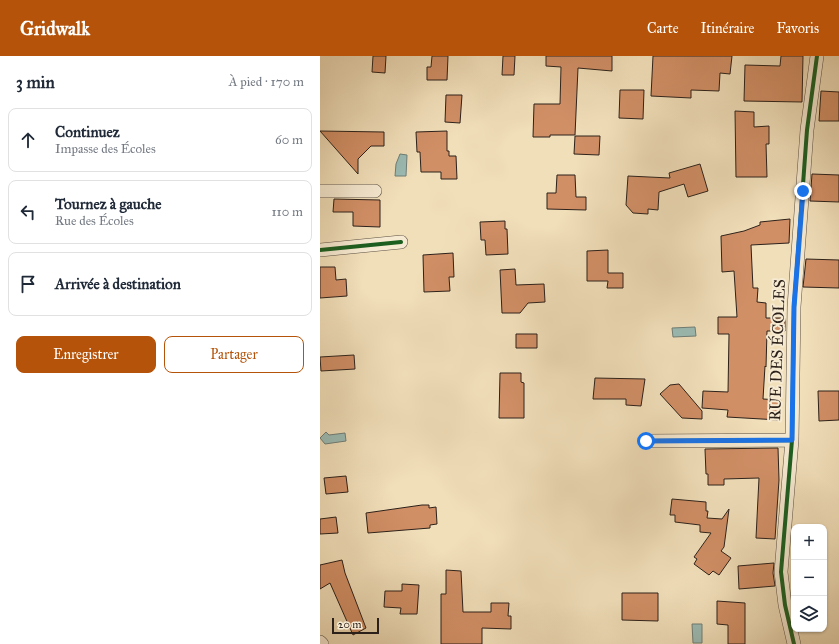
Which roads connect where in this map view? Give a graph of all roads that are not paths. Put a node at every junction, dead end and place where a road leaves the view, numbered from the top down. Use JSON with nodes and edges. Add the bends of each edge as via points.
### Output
{"nodes":[{"id":1,"x":817,"y":56,"type":"edge"},
{"id":2,"x":320,"y":191,"type":"edge"},
{"id":3,"x":376,"y":191,"type":"dead end"},
{"id":4,"x":401,"y":242,"type":"dead end"},
{"id":5,"x":320,"y":250,"type":"edge"},
{"id":6,"x":792,"y":440,"type":"junction"},
{"id":7,"x":646,"y":441,"type":"dead end"},
{"id":8,"x":794,"y":644,"type":"edge"}],
"edges":[{"from":1,"to":6,"type":"street","name":"RUE DES ÉCOLES","via":[[794,299]]},
{"from":2,"to":3,"type":"street"},
{"from":4,"to":5,"type":"street"},
{"from":6,"to":7,"type":"street"},
{"from":6,"to":8,"type":"street","name":"RUE DES ÉCOLES","via":[[781,572]]}]}
